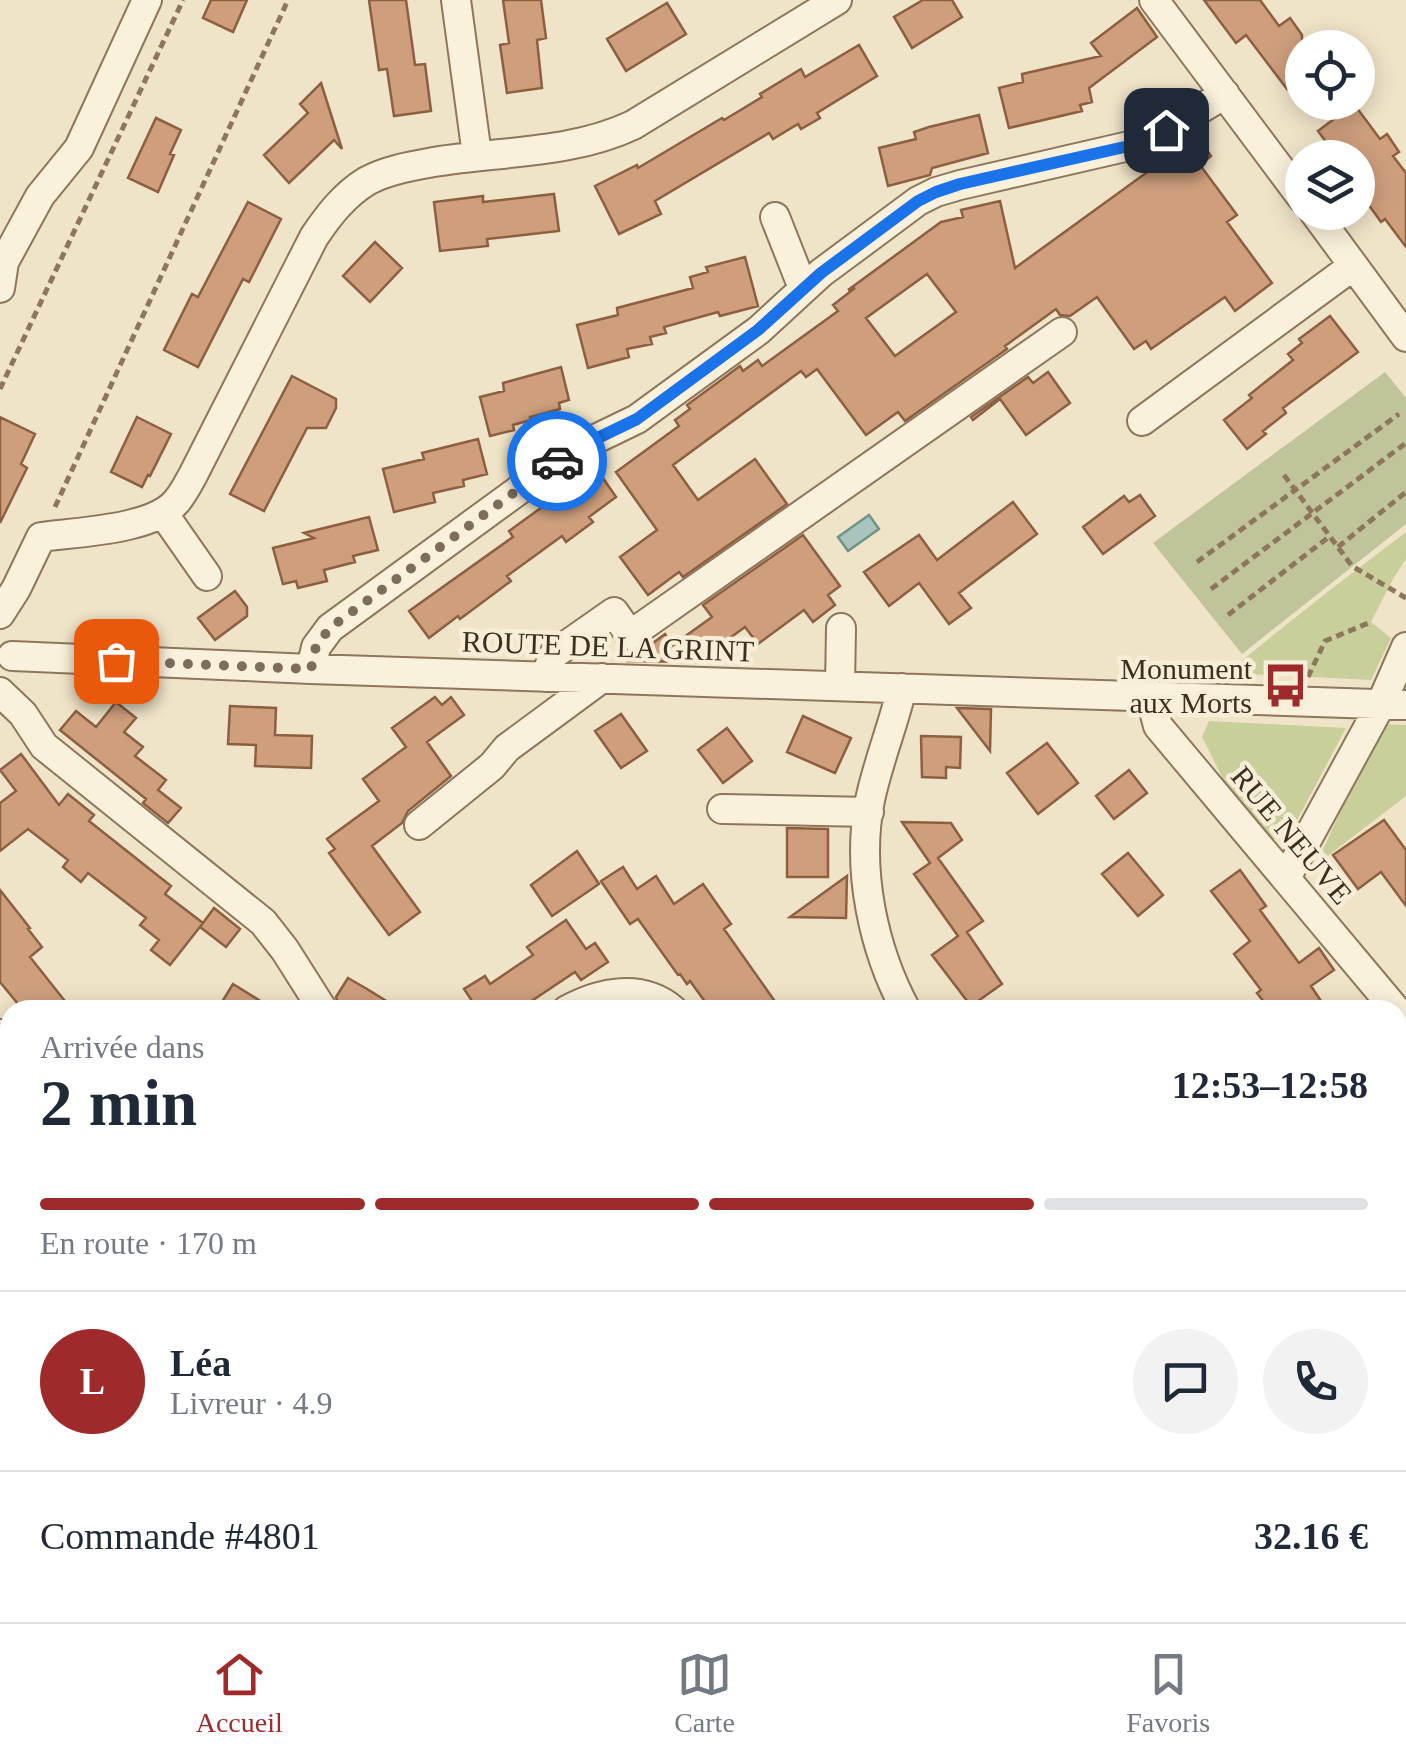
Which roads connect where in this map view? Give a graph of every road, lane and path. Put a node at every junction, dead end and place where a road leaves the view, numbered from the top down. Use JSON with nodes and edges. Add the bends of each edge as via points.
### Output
{"nodes":[{"id":1,"x":147,"y":0,"type":"edge"},
{"id":2,"x":183,"y":0,"type":"edge"},
{"id":3,"x":288,"y":0,"type":"edge"},
{"id":4,"x":456,"y":0,"type":"edge"},
{"id":5,"x":837,"y":0,"type":"edge"},
{"id":6,"x":1154,"y":0,"type":"edge"},
{"id":7,"x":1225,"y":94,"type":"junction"},
{"id":8,"x":477,"y":156,"type":"junction"},
{"id":9,"x":1285,"y":175,"type":"edge"},
{"id":10,"x":775,"y":217,"type":"dead end"},
{"id":11,"x":1327,"y":230,"type":"edge"},
{"id":12,"x":1353,"y":266,"type":"junction"},
{"id":13,"x":0,"y":288,"type":"edge"},
{"id":14,"x":803,"y":288,"type":"junction"},
{"id":15,"x":1062,"y":332,"type":"dead end"},
{"id":16,"x":1406,"y":337,"type":"edge"},
{"id":17,"x":0,"y":389,"type":"edge"},
{"id":18,"x":1399,"y":414,"type":"dead end"},
{"id":19,"x":1142,"y":422,"type":"dead end"},
{"id":20,"x":1406,"y":443,"type":"edge"},
{"id":21,"x":1284,"y":475,"type":"dead end"},
{"id":22,"x":1296,"y":490,"type":"junction"},
{"id":23,"x":1406,"y":492,"type":"edge"},
{"id":24,"x":163,"y":513,"type":"junction"},
{"id":25,"x":1313,"y":513,"type":"junction"},
{"id":26,"x":1330,"y":536,"type":"junction"},
{"id":27,"x":42,"y":537,"type":"junction"},
{"id":28,"x":1338,"y":547,"type":"junction"},
{"id":29,"x":1196,"y":562,"type":"dead end"},
{"id":30,"x":206,"y":576,"type":"dead end"},
{"id":31,"x":1212,"y":588,"type":"dead end"},
{"id":32,"x":1406,"y":598,"type":"edge"},
{"id":33,"x":0,"y":614,"type":"edge"},
{"id":34,"x":1228,"y":615,"type":"dead end"},
{"id":35,"x":1371,"y":622,"type":"dead end"},
{"id":36,"x":841,"y":628,"type":"dead end"},
{"id":37,"x":0,"y":630,"type":"edge"},
{"id":38,"x":1406,"y":648,"type":"edge"},
{"id":39,"x":12,"y":656,"type":"junction"},
{"id":40,"x":311,"y":669,"type":"junction"},
{"id":41,"x":546,"y":677,"type":"junction"},
{"id":42,"x":602,"y":678,"type":"junction"},
{"id":43,"x":1306,"y":680,"type":"dead end"},
{"id":44,"x":840,"y":686,"type":"junction"},
{"id":45,"x":902,"y":688,"type":"junction"},
{"id":46,"x":0,"y":691,"type":"edge"},
{"id":47,"x":1154,"y":696,"type":"junction"},
{"id":48,"x":1394,"y":705,"type":"edge"},
{"id":49,"x":722,"y":810,"type":"dead end"},
{"id":50,"x":868,"y":812,"type":"junction"},
{"id":51,"x":419,"y":825,"type":"dead end"},
{"id":52,"x":1286,"y":878,"type":"junction"},
{"id":53,"x":317,"y":1000,"type":"edge"},
{"id":54,"x":588,"y":1000,"type":"edge"},
{"id":55,"x":658,"y":1000,"type":"edge"},
{"id":56,"x":901,"y":1000,"type":"edge"},
{"id":57,"x":1388,"y":1000,"type":"edge"}],
"edges":[{"from":1,"to":13,"type":"street","via":[[79,148],[40,196],[4,262]]},
{"from":2,"to":17,"type":"path"},
{"from":3,"to":27,"type":"path"},
{"from":4,"to":8,"type":"street"},
{"from":5,"to":8,"type":"street","via":[[612,135]]},
{"from":6,"to":7,"type":"street"},
{"from":7,"to":9,"type":"street"},
{"from":7,"to":14,"type":"street","via":[[1129,146],[936,192]]},
{"from":8,"to":24,"type":"street","via":[[383,174],[330,214],[193,475]]},
{"from":10,"to":14,"type":"street"},
{"from":11,"to":12,"type":"street"},
{"from":12,"to":16,"type":"street"},
{"from":12,"to":19,"type":"street"},
{"from":14,"to":40,"type":"street","via":[[637,419],[575,449],[330,628],[316,646]]},
{"from":15,"to":41,"type":"street","via":[[630,635],[614,612],[554,654]]},
{"from":18,"to":22,"type":"path"},
{"from":20,"to":25,"type":"path"},
{"from":21,"to":22,"type":"path"},
{"from":22,"to":25,"type":"path"},
{"from":22,"to":29,"type":"path"},
{"from":23,"to":28,"type":"path"},
{"from":24,"to":27,"type":"street"},
{"from":24,"to":30,"type":"street"},
{"from":25,"to":26,"type":"path"},
{"from":25,"to":31,"type":"path"},
{"from":26,"to":28,"type":"path"},
{"from":26,"to":34,"type":"path"},
{"from":27,"to":33,"type":"street"},
{"from":28,"to":32,"type":"path","via":[[1352,566]]},
{"from":35,"to":43,"type":"path","via":[[1325,641]]},
{"from":36,"to":44,"type":"street"},
{"from":37,"to":39,"type":"street"},
{"from":38,"to":48,"type":"street"},
{"from":39,"to":40,"type":"street","name":"ROUTE DE LA GRINT"},
{"from":39,"to":46,"type":"street"},
{"from":40,"to":41,"type":"street","name":"ROUTE DE LA GRINT"},
{"from":41,"to":42,"type":"street","name":"ROUTE DE LA GRINT"},
{"from":42,"to":44,"type":"street","name":"ROUTE DE LA GRINT"},
{"from":42,"to":51,"type":"street"},
{"from":44,"to":45,"type":"street","name":"ROUTE DE LA GRINT"},
{"from":45,"to":47,"type":"street","name":"ROUTE DE LA GRINT"},
{"from":45,"to":50,"type":"street"},
{"from":46,"to":53,"type":"street","via":[[44,746],[262,922]]},
{"from":47,"to":48,"type":"street","name":"ROUTE DE LA GRINT"},
{"from":47,"to":52,"type":"street","name":"RUE NEUVE","via":[[1158,726]]},
{"from":48,"to":52,"type":"street"},
{"from":49,"to":50,"type":"street"},
{"from":50,"to":56,"type":"street","via":[[866,866],[875,928]]},
{"from":52,"to":57,"type":"street","name":"RUE NEUVE"},
{"from":54,"to":55,"type":"street","via":[[632,993]]}]}
